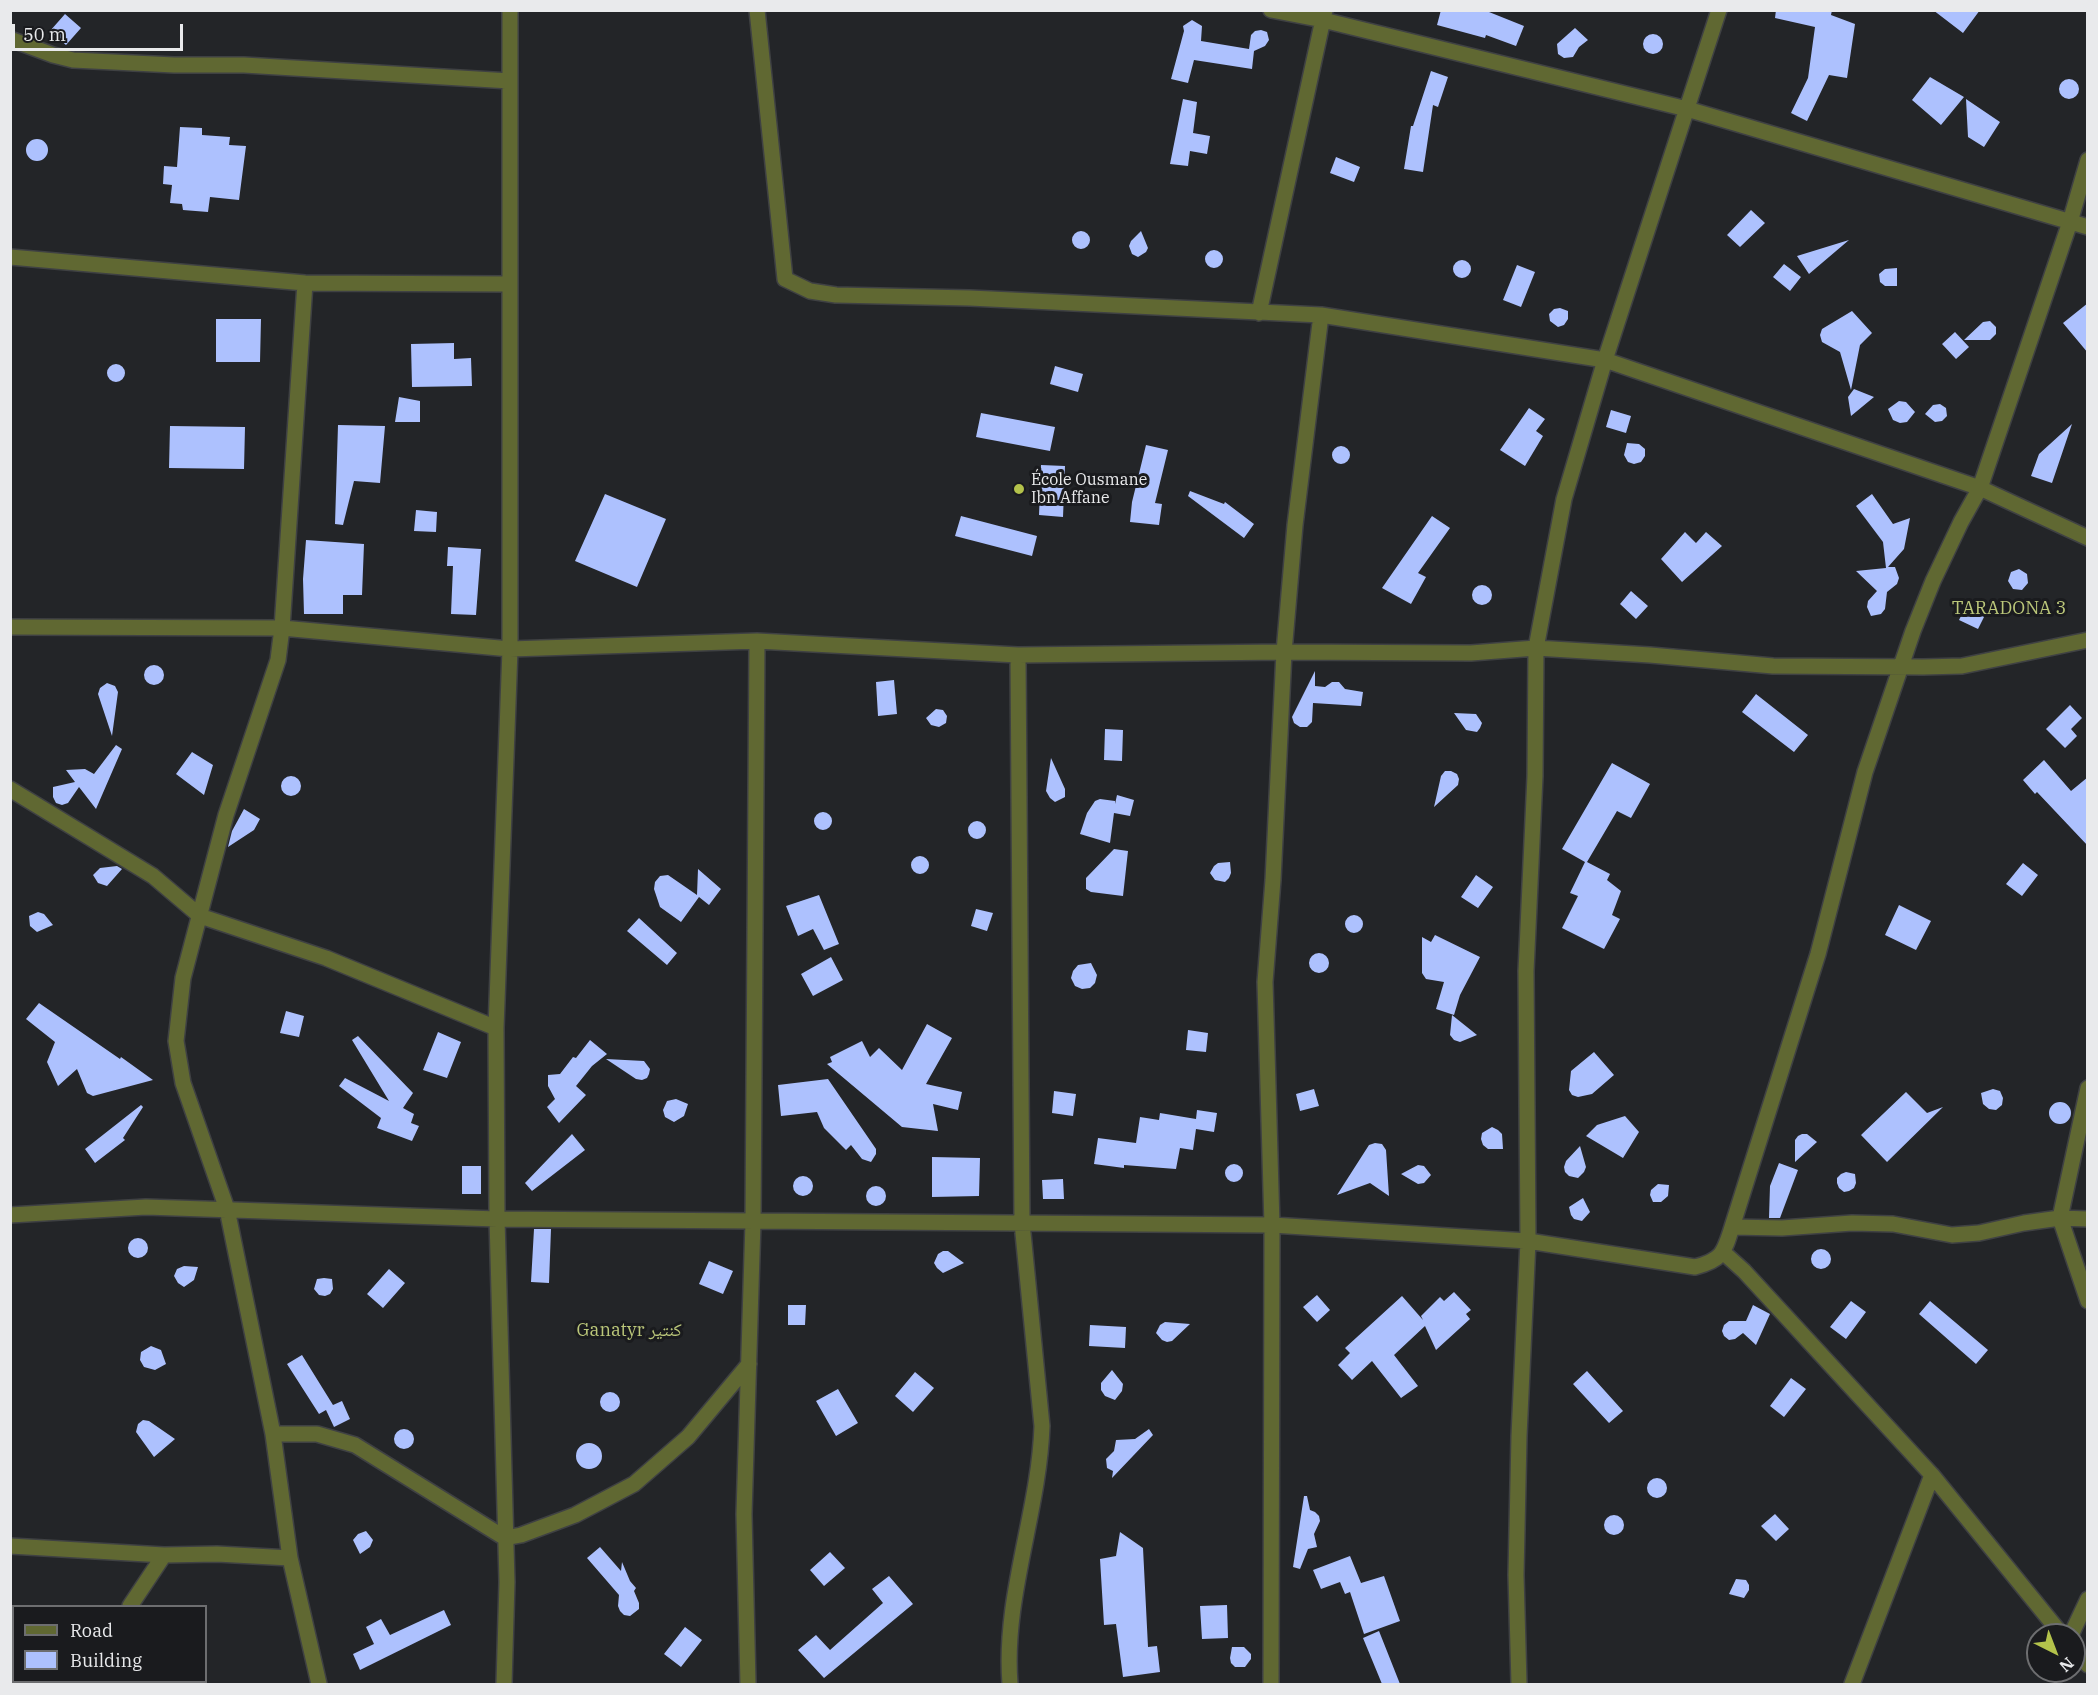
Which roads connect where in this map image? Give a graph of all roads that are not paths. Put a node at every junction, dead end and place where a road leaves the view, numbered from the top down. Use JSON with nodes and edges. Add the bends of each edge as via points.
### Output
{"nodes":[{"id":1,"x":510,"y":10,"type":"edge"},
{"id":2,"x":757,"y":10,"type":"edge"},
{"id":3,"x":1271,"y":10,"type":"edge"},
{"id":4,"x":1719,"y":10,"type":"edge"},
{"id":5,"x":1324,"y":15,"type":"edge"},
{"id":6,"x":10,"y":39,"type":"edge"},
{"id":7,"x":510,"y":81,"type":"junction"},
{"id":8,"x":1687,"y":109,"type":"junction"},
{"id":9,"x":2088,"y":160,"type":"edge"},
{"id":10,"x":2070,"y":222,"type":"junction"},
{"id":11,"x":2088,"y":227,"type":"edge"},
{"id":12,"x":10,"y":257,"type":"edge"},
{"id":13,"x":305,"y":283,"type":"junction"},
{"id":14,"x":509,"y":284,"type":"junction"},
{"id":15,"x":1259,"y":312,"type":"junction"},
{"id":16,"x":1321,"y":315,"type":"junction"},
{"id":17,"x":1605,"y":360,"type":"junction"},
{"id":18,"x":1980,"y":488,"type":"junction"},
{"id":19,"x":2088,"y":538,"type":"edge"},
{"id":20,"x":10,"y":627,"type":"edge"},
{"id":21,"x":282,"y":628,"type":"junction"},
{"id":22,"x":2088,"y":640,"type":"edge"},
{"id":23,"x":757,"y":641,"type":"junction"},
{"id":24,"x":1536,"y":648,"type":"junction"},
{"id":25,"x":510,"y":649,"type":"junction"},
{"id":26,"x":1284,"y":652,"type":"junction"},
{"id":27,"x":1018,"y":655,"type":"junction"},
{"id":28,"x":1901,"y":666,"type":"junction"},
{"id":29,"x":10,"y":789,"type":"edge"},
{"id":30,"x":200,"y":916,"type":"junction"},
{"id":31,"x":496,"y":1028,"type":"junction"},
{"id":32,"x":2088,"y":1089,"type":"edge"},
{"id":33,"x":227,"y":1209,"type":"junction"},
{"id":34,"x":10,"y":1215,"type":"edge"},
{"id":35,"x":2060,"y":1218,"type":"junction"},
{"id":36,"x":2088,"y":1219,"type":"edge"},
{"id":37,"x":497,"y":1220,"type":"junction"},
{"id":38,"x":753,"y":1222,"type":"junction"},
{"id":39,"x":1022,"y":1223,"type":"junction"},
{"id":40,"x":1272,"y":1225,"type":"junction"},
{"id":41,"x":1732,"y":1227,"type":"junction"},
{"id":42,"x":1528,"y":1241,"type":"junction"},
{"id":43,"x":1724,"y":1253,"type":"junction"},
{"id":44,"x":2088,"y":1301,"type":"edge"},
{"id":45,"x":749,"y":1364,"type":"junction"},
{"id":46,"x":273,"y":1434,"type":"junction"},
{"id":47,"x":1932,"y":1475,"type":"junction"},
{"id":48,"x":505,"y":1538,"type":"junction"},
{"id":49,"x":10,"y":1546,"type":"edge"},
{"id":50,"x":164,"y":1555,"type":"junction"},
{"id":51,"x":290,"y":1558,"type":"junction"},
{"id":52,"x":2088,"y":1599,"type":"edge"},
{"id":53,"x":131,"y":1605,"type":"edge"},
{"id":54,"x":2052,"y":1623,"type":"edge"},
{"id":55,"x":2077,"y":1623,"type":"edge"},
{"id":56,"x":319,"y":1684,"type":"edge"},
{"id":57,"x":504,"y":1684,"type":"edge"},
{"id":58,"x":748,"y":1684,"type":"edge"},
{"id":59,"x":1010,"y":1684,"type":"edge"},
{"id":60,"x":1271,"y":1684,"type":"edge"},
{"id":61,"x":1519,"y":1684,"type":"edge"},
{"id":62,"x":1852,"y":1684,"type":"edge"}],
"edges":[{"from":1,"to":7,"type":"street"},
{"from":2,"to":15,"type":"street","via":[[785,279],[810,291],[836,295]]},
{"from":3,"to":5,"type":"street"},
{"from":4,"to":8,"type":"street"},
{"from":5,"to":8,"type":"street"},
{"from":5,"to":15,"type":"street"},
{"from":6,"to":7,"type":"street","via":[[73,60],[244,65]]},
{"from":7,"to":14,"type":"street"},
{"from":8,"to":10,"type":"street"},
{"from":8,"to":17,"type":"street"},
{"from":9,"to":10,"type":"street"},
{"from":10,"to":11,"type":"street"},
{"from":10,"to":18,"type":"street"},
{"from":12,"to":13,"type":"street"},
{"from":13,"to":14,"type":"street"},
{"from":13,"to":21,"type":"street"},
{"from":14,"to":25,"type":"street"},
{"from":15,"to":16,"type":"street"},
{"from":16,"to":17,"type":"street"},
{"from":16,"to":26,"type":"street"},
{"from":17,"to":18,"type":"street"},
{"from":17,"to":24,"type":"street","via":[[1564,499]]},
{"from":18,"to":19,"type":"street"},
{"from":18,"to":28,"type":"street","via":[[1933,581]]},
{"from":20,"to":21,"type":"street"},
{"from":21,"to":25,"type":"street"},
{"from":21,"to":30,"type":"street","via":[[278,660],[226,815]]},
{"from":22,"to":28,"type":"street","via":[[1962,666]]},
{"from":23,"to":25,"type":"street"},
{"from":23,"to":27,"type":"street"},
{"from":23,"to":38,"type":"street"},
{"from":24,"to":26,"type":"street","via":[[1471,653]]},
{"from":24,"to":28,"type":"street","via":[[1773,666]]},
{"from":24,"to":42,"type":"street","via":[[1526,971]]},
{"from":25,"to":31,"type":"street"},
{"from":26,"to":27,"type":"street"},
{"from":26,"to":40,"type":"street","via":[[1265,982]]},
{"from":27,"to":39,"type":"street"},
{"from":28,"to":41,"type":"street","via":[[1865,772],[1818,954]]},
{"from":29,"to":30,"type":"street","via":[[153,876]]},
{"from":30,"to":31,"type":"street","via":[[326,958]]},
{"from":30,"to":33,"type":"street","via":[[183,978],[176,1041],[183,1083]]},
{"from":31,"to":37,"type":"street"},
{"from":32,"to":35,"type":"street"},
{"from":33,"to":34,"type":"street","via":[[146,1207]]},
{"from":33,"to":37,"type":"street"},
{"from":33,"to":46,"type":"street"},
{"from":35,"to":36,"type":"street"},
{"from":35,"to":41,"type":"street","via":[[1952,1235],[1893,1224]]},
{"from":35,"to":44,"type":"street"},
{"from":37,"to":38,"type":"street"},
{"from":37,"to":48,"type":"street"},
{"from":38,"to":39,"type":"street"},
{"from":38,"to":45,"type":"street"},
{"from":39,"to":40,"type":"street"},
{"from":39,"to":59,"type":"street","via":[[1042,1426],[1039,1471],[1011,1617]]},
{"from":40,"to":42,"type":"street"},
{"from":40,"to":60,"type":"street"},
{"from":41,"to":43,"type":"street"},
{"from":42,"to":43,"type":"street","via":[[1695,1267],[1712,1263]]},
{"from":42,"to":61,"type":"street","via":[[1517,1506]]},
{"from":43,"to":47,"type":"street"},
{"from":45,"to":48,"type":"street","via":[[688,1437],[634,1484],[575,1515]]},
{"from":45,"to":58,"type":"street","via":[[744,1514]]},
{"from":46,"to":48,"type":"street","via":[[317,1434],[355,1445]]},
{"from":46,"to":51,"type":"street"},
{"from":47,"to":54,"type":"street"},
{"from":47,"to":62,"type":"street"},
{"from":48,"to":57,"type":"street"},
{"from":49,"to":50,"type":"street"},
{"from":50,"to":51,"type":"street"},
{"from":50,"to":53,"type":"street"},
{"from":51,"to":56,"type":"street"},
{"from":52,"to":55,"type":"street"}]}
